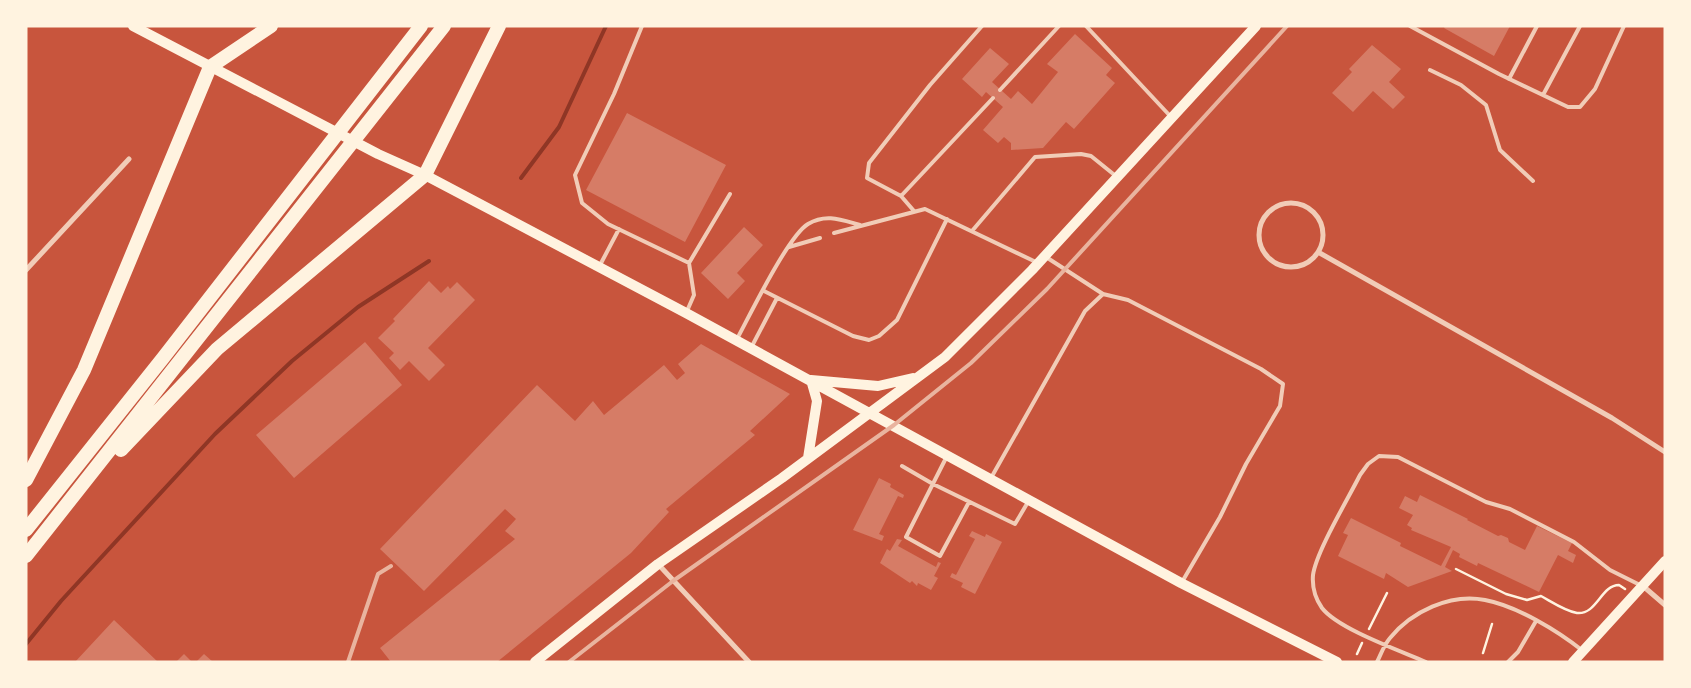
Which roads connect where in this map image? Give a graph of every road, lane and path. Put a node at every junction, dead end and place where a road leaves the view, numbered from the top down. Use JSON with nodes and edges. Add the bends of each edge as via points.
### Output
{"nodes":[{"id":1,"x":133,"y":26,"type":"edge"},
{"id":2,"x":271,"y":26,"type":"edge"},
{"id":3,"x":421,"y":26,"type":"edge"},
{"id":4,"x":444,"y":26,"type":"edge"},
{"id":5,"x":499,"y":26,"type":"edge"},
{"id":6,"x":642,"y":26,"type":"edge"},
{"id":7,"x":982,"y":26,"type":"edge"},
{"id":8,"x":1059,"y":26,"type":"edge"},
{"id":9,"x":1086,"y":26,"type":"edge"},
{"id":10,"x":1256,"y":26,"type":"edge"},
{"id":11,"x":1411,"y":26,"type":"edge"},
{"id":12,"x":1537,"y":26,"type":"edge"},
{"id":13,"x":1580,"y":26,"type":"edge"},
{"id":14,"x":1624,"y":26,"type":"edge"},
{"id":15,"x":210,"y":67,"type":"junction"},
{"id":16,"x":1430,"y":70,"type":"dead end"},
{"id":17,"x":1509,"y":79,"type":"junction"},
{"id":18,"x":1000,"y":90,"type":"dead end"},
{"id":19,"x":1543,"y":95,"type":"junction"},
{"id":20,"x":993,"y":98,"type":"dead end"},
{"id":21,"x":1172,"y":118,"type":"junction"},
{"id":22,"x":129,"y":159,"type":"dead end"},
{"id":23,"x":425,"y":175,"type":"junction"},
{"id":24,"x":1117,"y":177,"type":"junction"},
{"id":25,"x":1534,"y":181,"type":"dead end"},
{"id":26,"x":730,"y":194,"type":"dead end"},
{"id":27,"x":901,"y":196,"type":"junction"},
{"id":28,"x":914,"y":212,"type":"junction"},
{"id":29,"x":947,"y":219,"type":"junction"},
{"id":30,"x":860,"y":225,"type":"junction"},
{"id":31,"x":619,"y":229,"type":"junction"},
{"id":32,"x":972,"y":231,"type":"junction"},
{"id":33,"x":834,"y":233,"type":"dead end"},
{"id":34,"x":820,"y":238,"type":"dead end"},
{"id":35,"x":787,"y":248,"type":"junction"},
{"id":36,"x":1318,"y":252,"type":"junction"},
{"id":37,"x":1041,"y":259,"type":"junction"},
{"id":38,"x":689,"y":263,"type":"junction"},
{"id":39,"x":599,"y":268,"type":"junction"},
{"id":40,"x":26,"y":270,"type":"edge"},
{"id":41,"x":764,"y":291,"type":"junction"},
{"id":42,"x":1103,"y":294,"type":"junction"},
{"id":43,"x":777,"y":298,"type":"junction"},
{"id":44,"x":686,"y":313,"type":"junction"},
{"id":45,"x":737,"y":340,"type":"junction"},
{"id":46,"x":751,"y":348,"type":"junction"},
{"id":47,"x":919,"y":376,"type":"junction"},
{"id":48,"x":810,"y":380,"type":"junction"},
{"id":49,"x":871,"y":412,"type":"junction"},
{"id":50,"x":1665,"y":452,"type":"edge"},
{"id":51,"x":948,"y":455,"type":"junction"},
{"id":52,"x":808,"y":458,"type":"junction"},
{"id":53,"x":902,"y":466,"type":"dead end"},
{"id":54,"x":991,"y":478,"type":"junction"},
{"id":55,"x":26,"y":480,"type":"edge"},
{"id":56,"x":934,"y":484,"type":"junction"},
{"id":57,"x":1029,"y":500,"type":"junction"},
{"id":58,"x":969,"y":502,"type":"junction"},
{"id":59,"x":55,"y":520,"type":"junction"},
{"id":60,"x":26,"y":530,"type":"edge"},
{"id":61,"x":26,"y":556,"type":"edge"},
{"id":62,"x":1665,"y":561,"type":"edge"},
{"id":63,"x":658,"y":564,"type":"junction"},
{"id":64,"x":1456,"y":569,"type":"dead end"},
{"id":65,"x":1181,"y":583,"type":"junction"},
{"id":66,"x":1643,"y":586,"type":"junction"},
{"id":67,"x":1625,"y":589,"type":"dead end"},
{"id":68,"x":1388,"y":593,"type":"dead end"},
{"id":69,"x":1665,"y":605,"type":"edge"},
{"id":70,"x":1536,"y":621,"type":"junction"},
{"id":71,"x":1492,"y":624,"type":"dead end"},
{"id":72,"x":1366,"y":635,"type":"junction"},
{"id":73,"x":1386,"y":645,"type":"junction"},
{"id":74,"x":1583,"y":651,"type":"junction"},
{"id":75,"x":1483,"y":653,"type":"dead end"},
{"id":76,"x":1357,"y":654,"type":"dead end"},
{"id":77,"x":535,"y":662,"type":"edge"},
{"id":78,"x":749,"y":662,"type":"edge"},
{"id":79,"x":1337,"y":662,"type":"edge"},
{"id":80,"x":1377,"y":662,"type":"edge"},
{"id":81,"x":1426,"y":662,"type":"edge"},
{"id":82,"x":1508,"y":662,"type":"edge"},
{"id":83,"x":1573,"y":662,"type":"edge"}],
"edges":[{"from":1,"to":15,"type":"main road"},
{"from":2,"to":15,"type":"highway"},
{"from":3,"to":60,"type":"highway"},
{"from":4,"to":59,"type":"highway"},
{"from":5,"to":23,"type":"highway"},
{"from":6,"to":31,"type":"lane","via":[[575,175],[582,203]]},
{"from":7,"to":27,"type":"lane","via":[[930,85],[869,163],[867,178]]},
{"from":8,"to":18,"type":"lane"},
{"from":9,"to":21,"type":"lane"},
{"from":10,"to":21,"type":"main road"},
{"from":11,"to":17,"type":"lane"},
{"from":12,"to":17,"type":"lane"},
{"from":13,"to":19,"type":"lane"},
{"from":14,"to":19,"type":"lane","via":[[1596,89],[1580,106],[1568,107]]},
{"from":15,"to":23,"type":"main road"},
{"from":15,"to":55,"type":"highway","via":[[84,370]]},
{"from":16,"to":25,"type":"lane","via":[[1461,86],[1486,105],[1500,150]]},
{"from":17,"to":19,"type":"lane"},
{"from":20,"to":27,"type":"lane"},
{"from":21,"to":24,"type":"main road"},
{"from":22,"to":40,"type":"street"},
{"from":23,"to":39,"type":"main road"},
{"from":23,"to":59,"type":"highway","via":[[217,349]]},
{"from":24,"to":32,"type":"lane","via":[[1091,156],[1035,157]]},
{"from":24,"to":37,"type":"main road"},
{"from":26,"to":38,"type":"lane"},
{"from":27,"to":28,"type":"lane"},
{"from":28,"to":29,"type":"lane","via":[[925,209]]},
{"from":28,"to":30,"type":"lane"},
{"from":29,"to":32,"type":"lane"},
{"from":29,"to":43,"type":"lane","via":[[897,320],[879,336],[869,340],[853,336]]},
{"from":30,"to":33,"type":"lane"},
{"from":30,"to":35,"type":"lane","via":[[833,217],[808,224]]},
{"from":31,"to":38,"type":"lane"},
{"from":31,"to":39,"type":"lane"},
{"from":32,"to":37,"type":"lane"},
{"from":34,"to":35,"type":"lane"},
{"from":35,"to":41,"type":"lane"},
{"from":36,"to":36,"type":"street","via":[[1323,232],[1315,214],[1307,207],[1293,203],[1278,205],[1263,218],[1259,238],[1261,247],[1274,262],[1293,267],[1303,265]]},
{"from":36,"to":50,"type":"street","via":[[1612,418]]},
{"from":37,"to":42,"type":"lane"},
{"from":37,"to":47,"type":"main road","via":[[945,357]]},
{"from":38,"to":44,"type":"lane","via":[[694,294]]},
{"from":39,"to":44,"type":"main road"},
{"from":41,"to":43,"type":"lane"},
{"from":41,"to":45,"type":"lane"},
{"from":42,"to":54,"type":"lane","via":[[1085,311]]},
{"from":42,"to":65,"type":"lane","via":[[1128,300],[1261,369],[1283,384],[1280,406]]},
{"from":43,"to":46,"type":"lane"},
{"from":44,"to":45,"type":"main road"},
{"from":45,"to":46,"type":"main road"},
{"from":46,"to":48,"type":"main road"},
{"from":47,"to":48,"type":"main road","via":[[878,386]]},
{"from":47,"to":49,"type":"main road"},
{"from":48,"to":49,"type":"main road"},
{"from":48,"to":52,"type":"main road","via":[[817,401]]},
{"from":49,"to":51,"type":"main road"},
{"from":49,"to":52,"type":"main road"},
{"from":51,"to":54,"type":"main road"},
{"from":51,"to":56,"type":"lane"},
{"from":52,"to":63,"type":"main road"},
{"from":53,"to":56,"type":"lane"},
{"from":54,"to":57,"type":"main road"},
{"from":56,"to":58,"type":"lane"},
{"from":56,"to":58,"type":"lane","via":[[906,537],[940,556]]},
{"from":57,"to":58,"type":"lane","via":[[1015,524]]},
{"from":57,"to":65,"type":"main road"},
{"from":59,"to":61,"type":"highway"},
{"from":62,"to":66,"type":"main road"},
{"from":63,"to":77,"type":"main road"},
{"from":63,"to":78,"type":"street"},
{"from":64,"to":67,"type":"path","via":[[1506,595],[1527,600],[1541,596],[1582,613],[1594,606],[1611,586],[1619,585]]},
{"from":65,"to":79,"type":"main road"},
{"from":66,"to":69,"type":"street"},
{"from":66,"to":72,"type":"lane","via":[[1610,570],[1574,542],[1510,509],[1486,502],[1398,457],[1379,456],[1360,475],[1313,574],[1314,592],[1322,608]]},
{"from":66,"to":74,"type":"main road"},
{"from":68,"to":72,"type":"path"},
{"from":70,"to":73,"type":"lane","via":[[1484,600],[1461,599],[1413,616],[1389,638]]},
{"from":70,"to":74,"type":"lane"},
{"from":70,"to":82,"type":"lane","via":[[1518,652]]},
{"from":71,"to":75,"type":"path"},
{"from":72,"to":73,"type":"lane"},
{"from":72,"to":76,"type":"path"},
{"from":73,"to":80,"type":"lane"},
{"from":73,"to":81,"type":"lane"},
{"from":74,"to":83,"type":"main road"}]}
